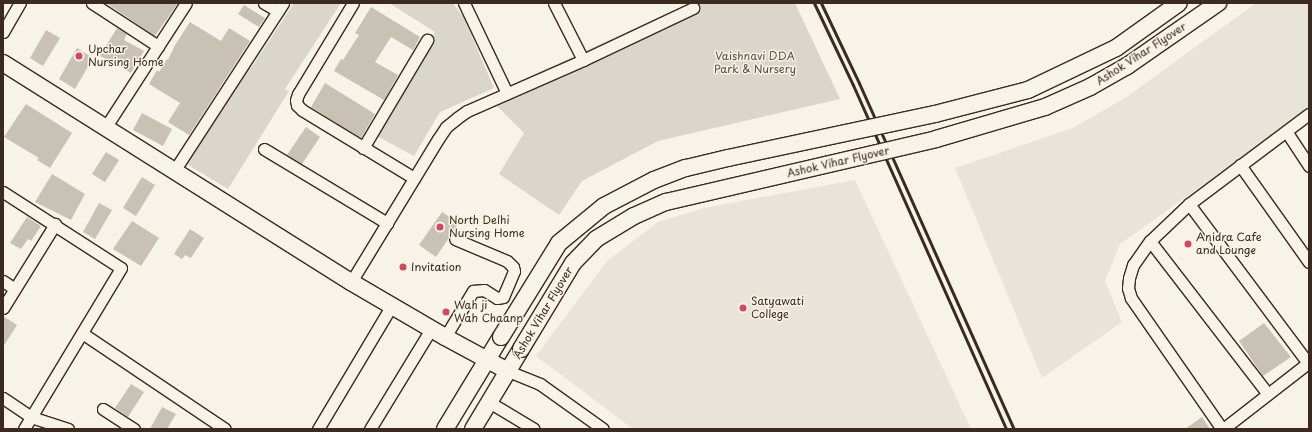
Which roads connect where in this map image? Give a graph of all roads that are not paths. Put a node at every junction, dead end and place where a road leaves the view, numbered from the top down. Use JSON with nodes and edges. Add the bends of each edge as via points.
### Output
{"nodes":[{"id":1,"x":20,"y":3,"type":"edge"},
{"id":2,"x":92,"y":3,"type":"edge"},
{"id":3,"x":186,"y":3,"type":"edge"},
{"id":4,"x":264,"y":3,"type":"edge"},
{"id":5,"x":353,"y":3,"type":"edge"},
{"id":6,"x":554,"y":3,"type":"edge"},
{"id":7,"x":1179,"y":3,"type":"edge"},
{"id":8,"x":1218,"y":3,"type":"edge"},
{"id":9,"x":466,"y":4,"type":"edge"},
{"id":10,"x":280,"y":7,"type":"edge"},
{"id":11,"x":692,"y":8,"type":"dead end"},
{"id":12,"x":3,"y":32,"type":"edge"},
{"id":13,"x":427,"y":40,"type":"dead end"},
{"id":14,"x":158,"y":46,"type":"junction"},
{"id":15,"x":583,"y":60,"type":"junction"},
{"id":16,"x":3,"y":63,"type":"edge"},
{"id":17,"x":507,"y":93,"type":"junction"},
{"id":18,"x":1309,"y":114,"type":"edge"},
{"id":19,"x":105,"y":128,"type":"junction"},
{"id":20,"x":1286,"y":131,"type":"junction"},
{"id":21,"x":363,"y":148,"type":"junction"},
{"id":22,"x":264,"y":149,"type":"dead end"},
{"id":23,"x":1240,"y":165,"type":"junction"},
{"id":24,"x":1309,"y":166,"type":"edge"},
{"id":25,"x":174,"y":172,"type":"junction"},
{"id":26,"x":414,"y":178,"type":"junction"},
{"id":27,"x":3,"y":192,"type":"edge"},
{"id":28,"x":1189,"y":204,"type":"junction"},
{"id":29,"x":387,"y":223,"type":"junction"},
{"id":30,"x":55,"y":224,"type":"junction"},
{"id":31,"x":455,"y":239,"type":"dead end"},
{"id":32,"x":1150,"y":241,"type":"junction"},
{"id":33,"x":1309,"y":262,"type":"edge"},
{"id":34,"x":3,"y":282,"type":"edge"},
{"id":35,"x":351,"y":282,"type":"junction"},
{"id":36,"x":15,"y":289,"type":"junction"},
{"id":37,"x":392,"y":305,"type":"junction"},
{"id":38,"x":3,"y":308,"type":"edge"},
{"id":39,"x":431,"y":329,"type":"junction"},
{"id":40,"x":82,"y":334,"type":"junction"},
{"id":41,"x":445,"y":337,"type":"junction"},
{"id":42,"x":487,"y":360,"type":"junction"},
{"id":43,"x":1309,"y":362,"type":"edge"},
{"id":44,"x":508,"y":371,"type":"junction"},
{"id":45,"x":1268,"y":394,"type":"junction"},
{"id":46,"x":3,"y":398,"type":"edge"},
{"id":47,"x":489,"y":402,"type":"junction"},
{"id":48,"x":103,"y":409,"type":"dead end"},
{"id":49,"x":31,"y":417,"type":"junction"},
{"id":50,"x":24,"y":429,"type":"edge"},
{"id":51,"x":68,"y":429,"type":"edge"},
{"id":52,"x":134,"y":429,"type":"edge"},
{"id":53,"x":225,"y":429,"type":"edge"},
{"id":54,"x":318,"y":429,"type":"edge"},
{"id":55,"x":370,"y":429,"type":"edge"},
{"id":56,"x":445,"y":429,"type":"edge"},
{"id":57,"x":473,"y":429,"type":"edge"},
{"id":58,"x":534,"y":429,"type":"edge"},
{"id":59,"x":603,"y":429,"type":"edge"},
{"id":60,"x":1222,"y":429,"type":"edge"}],
"edges":[{"from":1,"to":12,"type":"street"},
{"from":2,"to":14,"type":"street"},
{"from":3,"to":14,"type":"street"},
{"from":4,"to":10,"type":"street"},
{"from":5,"to":21,"type":"street","via":[[296,100],[302,110]]},
{"from":6,"to":15,"type":"street"},
{"from":7,"to":42,"type":"main road","name":"Ashok Vihar Flyover","bridge":true,"via":[[1116,48],[1028,90],[935,114],[686,168],[654,180],[604,206],[559,243]]},
{"from":8,"to":44,"type":"main road","name":"Ashok Vihar Flyover","bridge":true,"via":[[1127,66],[1090,87],[1045,107],[936,139],[666,202],[634,216],[596,239],[573,263]]},
{"from":9,"to":17,"type":"street"},
{"from":10,"to":25,"type":"street"},
{"from":11,"to":15,"type":"street"},
{"from":13,"to":21,"type":"street"},
{"from":14,"to":19,"type":"street"},
{"from":15,"to":17,"type":"street"},
{"from":16,"to":19,"type":"main road"},
{"from":17,"to":26,"type":"street","via":[[467,111],[446,127]]},
{"from":18,"to":20,"type":"street"},
{"from":19,"to":25,"type":"main road"},
{"from":20,"to":23,"type":"street"},
{"from":20,"to":24,"type":"street"},
{"from":21,"to":26,"type":"street"},
{"from":22,"to":29,"type":"street"},
{"from":23,"to":28,"type":"street"},
{"from":23,"to":33,"type":"street"},
{"from":25,"to":35,"type":"main road"},
{"from":26,"to":29,"type":"street"},
{"from":27,"to":30,"type":"street"},
{"from":28,"to":32,"type":"street"},
{"from":28,"to":43,"type":"street"},
{"from":29,"to":35,"type":"street"},
{"from":30,"to":36,"type":"street"},
{"from":30,"to":40,"type":"street","via":[[121,268]]},
{"from":31,"to":41,"type":"street","via":[[507,261],[514,271],[502,297],[496,298],[484,290],[473,291]]},
{"from":32,"to":45,"type":"street"},
{"from":32,"to":60,"type":"street","via":[[1133,265],[1128,288],[1131,298]]},
{"from":34,"to":36,"type":"street"},
{"from":35,"to":37,"type":"main road"},
{"from":36,"to":38,"type":"street"},
{"from":37,"to":39,"type":"main road"},
{"from":37,"to":54,"type":"street"},
{"from":39,"to":41,"type":"main road"},
{"from":39,"to":55,"type":"street"},
{"from":40,"to":49,"type":"street"},
{"from":40,"to":53,"type":"street"},
{"from":41,"to":42,"type":"main road"},
{"from":42,"to":44,"type":"main road"},
{"from":42,"to":56,"type":"main road","name":"Ashok Vihar Flyover"},
{"from":43,"to":45,"type":"street"},
{"from":44,"to":47,"type":"main road","name":"Ashok Vihar Flyover"},
{"from":44,"to":59,"type":"street","via":[[540,384]]},
{"from":45,"to":60,"type":"street"},
{"from":46,"to":49,"type":"street"},
{"from":47,"to":57,"type":"main road","name":"Ashok Vihar Flyover"},
{"from":47,"to":58,"type":"street"},
{"from":48,"to":52,"type":"street"},
{"from":49,"to":50,"type":"street"},
{"from":49,"to":51,"type":"street"}]}
